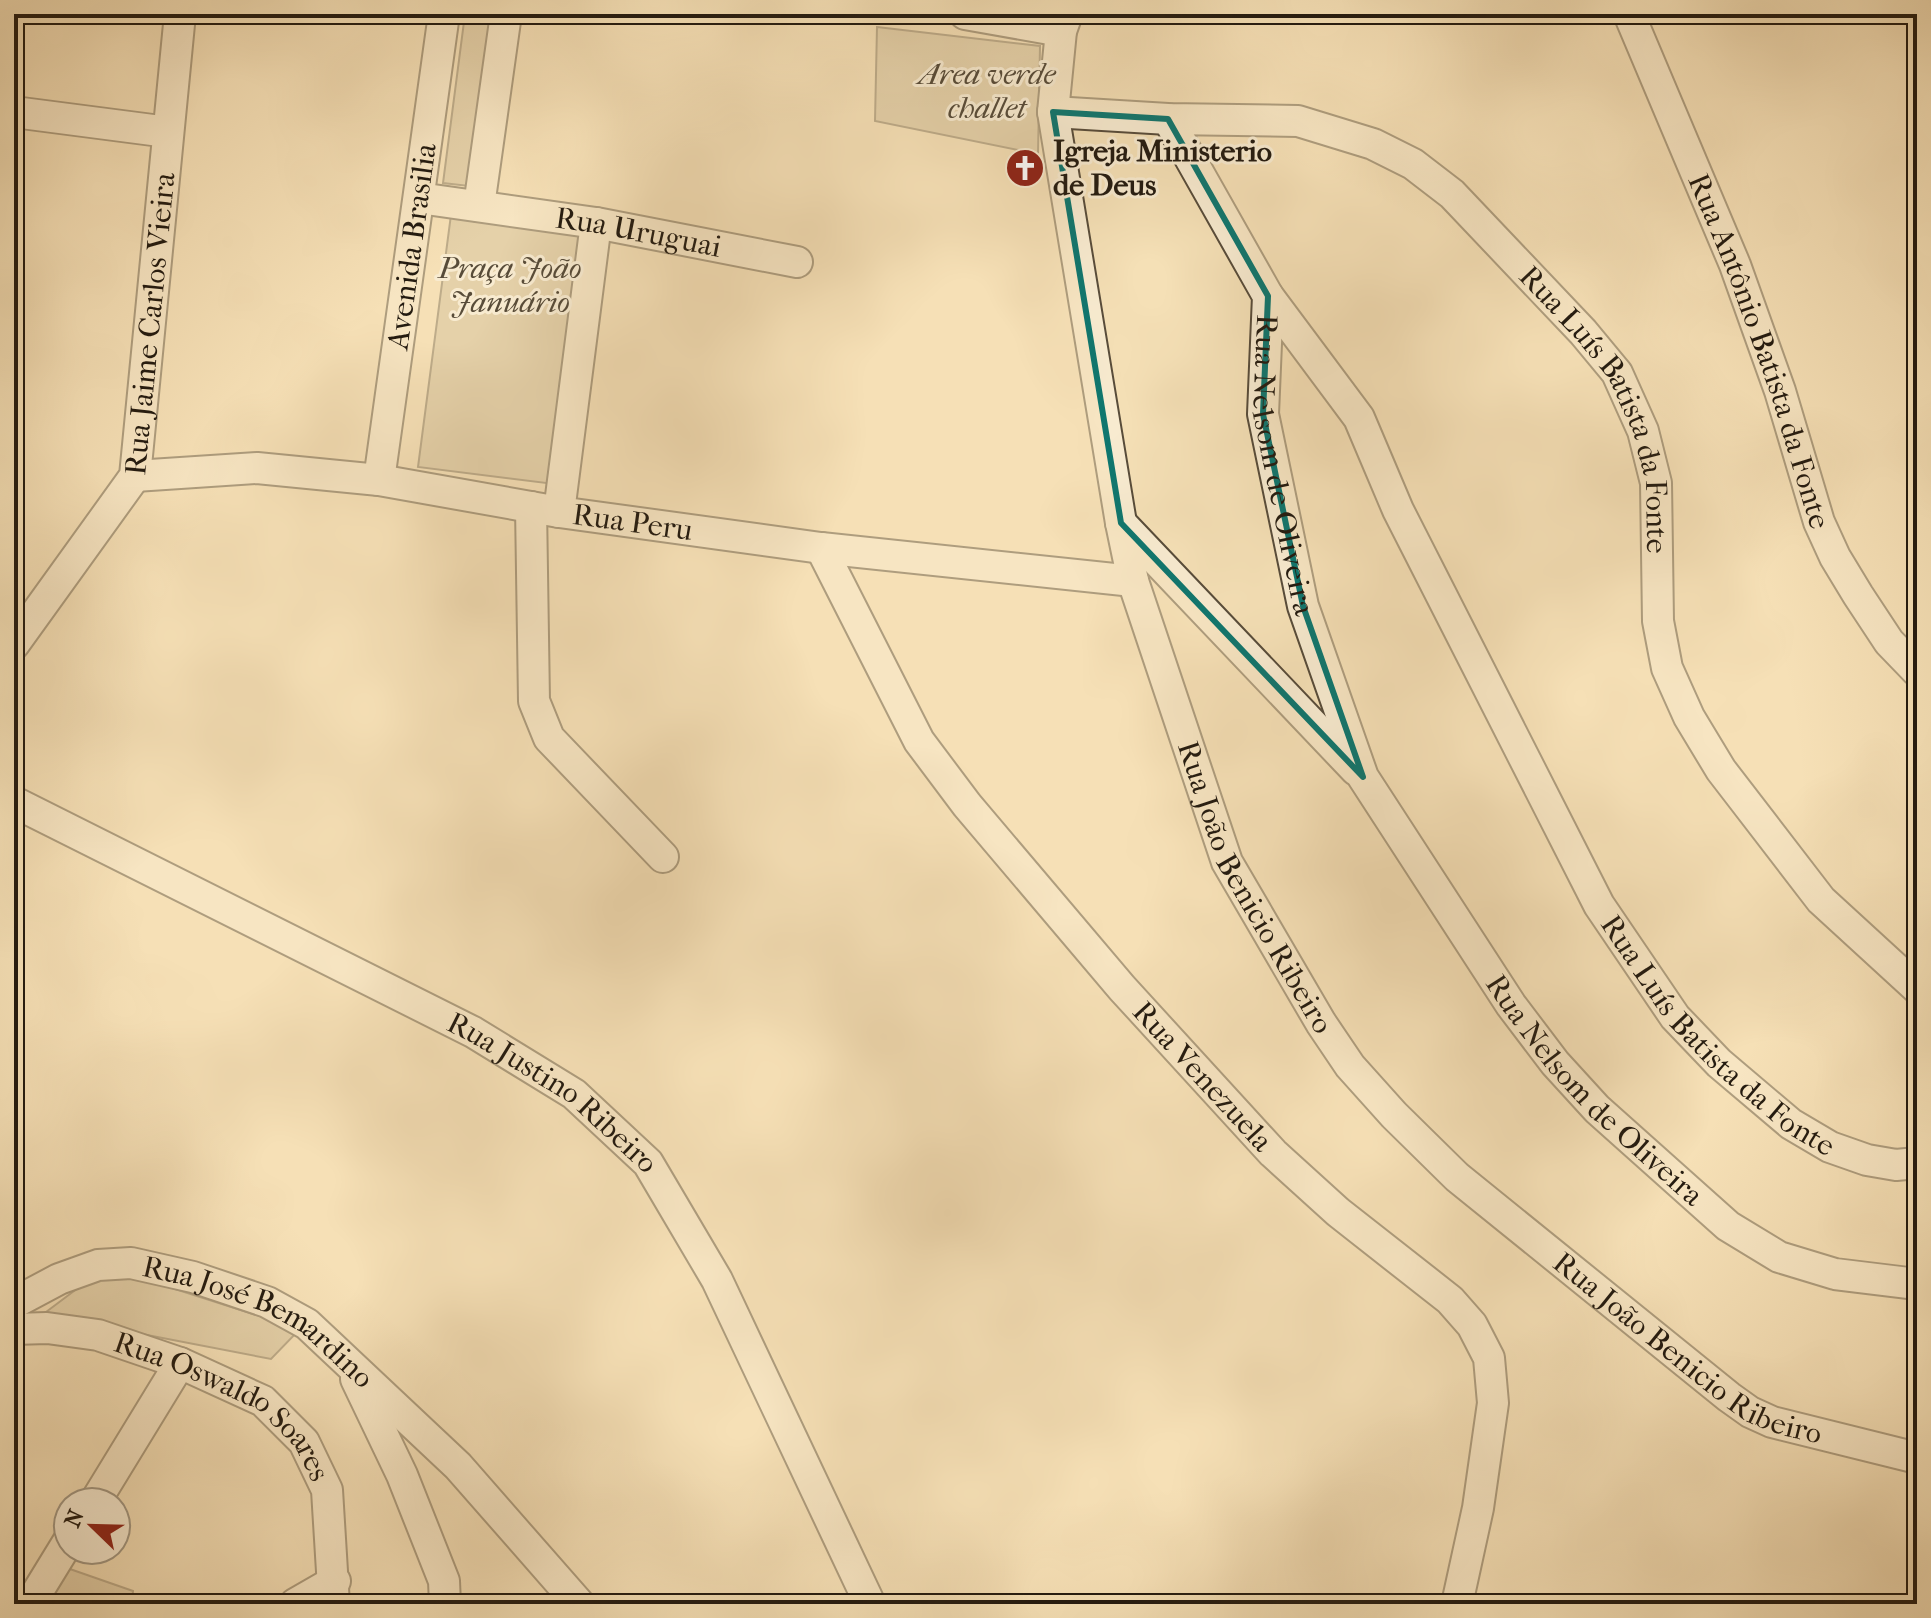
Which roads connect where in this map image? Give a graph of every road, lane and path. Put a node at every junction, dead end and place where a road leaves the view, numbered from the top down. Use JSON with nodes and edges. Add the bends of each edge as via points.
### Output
{"nodes":[{"id":1,"x":180,"y":14,"type":"edge"},
{"id":2,"x":444,"y":14,"type":"edge"},
{"id":3,"x":506,"y":14,"type":"edge"},
{"id":4,"x":965,"y":14,"type":"edge"},
{"id":5,"x":1629,"y":14,"type":"edge"},
{"id":6,"x":1064,"y":23,"type":"edge"},
{"id":7,"x":14,"y":112,"type":"edge"},
{"id":8,"x":1053,"y":112,"type":"junction"},
{"id":9,"x":1168,"y":119,"type":"junction"},
{"id":10,"x":168,"y":132,"type":"junction"},
{"id":11,"x":419,"y":198,"type":"junction"},
{"id":12,"x":479,"y":206,"type":"junction"},
{"id":13,"x":596,"y":223,"type":"junction"},
{"id":14,"x":797,"y":262,"type":"dead end"},
{"id":15,"x":1268,"y":296,"type":"junction"},
{"id":16,"x":135,"y":476,"type":"junction"},
{"id":17,"x":379,"y":480,"type":"junction"},
{"id":18,"x":545,"y":509,"type":"junction"},
{"id":19,"x":1121,"y":523,"type":"junction"},
{"id":20,"x":821,"y":548,"type":"junction"},
{"id":21,"x":1133,"y":581,"type":"junction"},
{"id":22,"x":14,"y":644,"type":"edge"},
{"id":23,"x":1917,"y":671,"type":"edge"},
{"id":24,"x":1363,"y":777,"type":"junction"},
{"id":25,"x":14,"y":802,"type":"edge"},
{"id":26,"x":663,"y":857,"type":"dead end"},
{"id":27,"x":1917,"y":988,"type":"edge"},
{"id":28,"x":1917,"y":1163,"type":"edge"},
{"id":29,"x":1917,"y":1284,"type":"edge"},
{"id":30,"x":14,"y":1303,"type":"edge"},
{"id":31,"x":14,"y":1329,"type":"edge"},
{"id":32,"x":180,"y":1363,"type":"junction"},
{"id":33,"x":348,"y":1363,"type":"junction"},
{"id":34,"x":1917,"y":1458,"type":"edge"},
{"id":35,"x":106,"y":1486,"type":"edge"},
{"id":36,"x":53,"y":1566,"type":"edge"},
{"id":37,"x":334,"y":1592,"type":"edge"},
{"id":38,"x":30,"y":1604,"type":"edge"},
{"id":39,"x":295,"y":1604,"type":"edge"},
{"id":40,"x":445,"y":1604,"type":"edge"},
{"id":41,"x":579,"y":1604,"type":"edge"},
{"id":42,"x":870,"y":1604,"type":"edge"},
{"id":43,"x":1457,"y":1604,"type":"edge"}],
"edges":[{"from":1,"to":10,"type":"street","name":"Rua Jaime Carlos Vieira"},
{"from":2,"to":11,"type":"street","name":"Avenida Brasilia"},
{"from":3,"to":12,"type":"street","name":"Avenida Brasilia"},
{"from":4,"to":6,"type":"street"},
{"from":5,"to":23,"type":"street","name":"Rua Antônio Batista da Fonte","via":[[1735,265],[1825,534],[1889,642]]},
{"from":6,"to":8,"type":"street","name":"Rua João Benicio Ribeiro"},
{"from":7,"to":10,"type":"street"},
{"from":8,"to":9,"type":"street","name":"Rua Luís Batista da Fonte"},
{"from":8,"to":19,"type":"street","name":"Rua João Benicio Ribeiro"},
{"from":9,"to":15,"type":"street","name":"Rua Nelsom de Oliveira"},
{"from":9,"to":27,"type":"street","name":"Rua Luís Batista da Fonte","via":[[1298,121],[1373,144],[1413,164],[1452,194],[1583,332],[1617,373],[1643,431],[1656,483],[1658,621],[1667,668],[1689,717],[1721,770],[1821,900]]},
{"from":10,"to":16,"type":"street","name":"Rua Jaime Carlos Vieira"},
{"from":11,"to":12,"type":"street","name":"Rua Uruguai"},
{"from":11,"to":17,"type":"street","name":"Avenida Brasilia"},
{"from":12,"to":13,"type":"street","name":"Rua Uruguai"},
{"from":13,"to":14,"type":"street","name":"Rua Uruguai"},
{"from":13,"to":18,"type":"street"},
{"from":15,"to":24,"type":"street","name":"Rua Nelsom de Oliveira","via":[[1263,414],[1303,606]]},
{"from":15,"to":28,"type":"street","name":"Rua Luís Batista da Fonte","via":[[1359,418],[1398,510],[1599,905],[1675,1017],[1791,1124],[1830,1147],[1867,1160]]},
{"from":16,"to":17,"type":"street","name":"Rua Peru","via":[[257,468]]},
{"from":16,"to":22,"type":"street","name":"Rua Jaime Carlos Vieira"},
{"from":17,"to":18,"type":"street","name":"Rua Peru"},
{"from":18,"to":20,"type":"street","name":"Rua Peru"},
{"from":18,"to":26,"type":"street","via":[[534,701],[549,738]]},
{"from":19,"to":21,"type":"street","name":"Rua João Benicio Ribeiro"},
{"from":19,"to":24,"type":"street","name":"Rua Nelsom de Oliveira"},
{"from":20,"to":21,"type":"street","name":"Rua Peru"},
{"from":20,"to":43,"type":"street","name":"Rua Venezuela","via":[[919,741],[967,805],[1122,988],[1273,1153],[1450,1300],[1472,1325],[1489,1358],[1493,1403]]},
{"from":21,"to":34,"type":"street","name":"Rua João Benicio Ribeiro","via":[[1227,862],[1350,1066],[1457,1177],[1750,1412],[1794,1429]]},
{"from":24,"to":29,"type":"street","name":"Rua Nelsom de Oliveira","via":[[1511,1005],[1597,1109],[1728,1226],[1779,1257],[1835,1274]]},
{"from":25,"to":42,"type":"street","name":"Rua Justino Ribeiro","via":[[473,1032],[585,1103],[648,1163],[717,1280]]},
{"from":30,"to":33,"type":"street","name":"Rua José Bemardino","via":[[98,1265],[131,1263],[267,1302],[307,1324]]},
{"from":31,"to":32,"type":"street","name":"Rua Oswaldo Soares","via":[[98,1335]]},
{"from":32,"to":35,"type":"street"},
{"from":32,"to":37,"type":"street","name":"Rua Oswaldo Soares","via":[[263,1401],[304,1442],[327,1490]]},
{"from":33,"to":40,"type":"street","name":"Rua José Bemardino","via":[[408,1488],[444,1581]]},
{"from":33,"to":41,"type":"street","via":[[458,1466]]},
{"from":36,"to":38,"type":"street"},
{"from":37,"to":39,"type":"street","name":"Rua Oswaldo Soares"}]}
